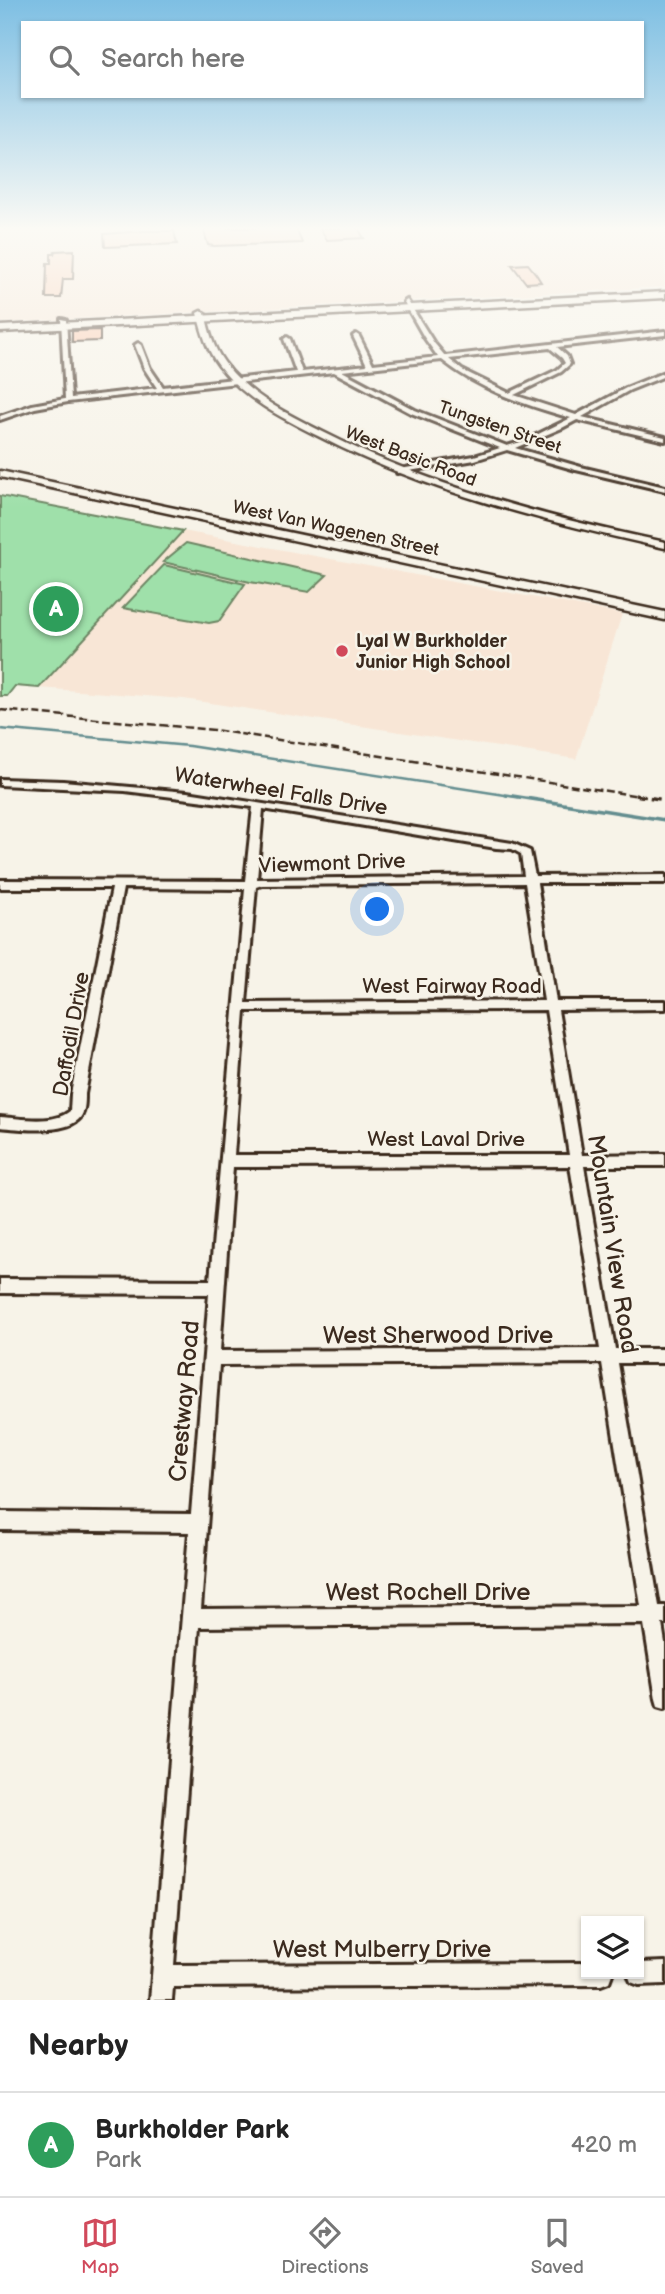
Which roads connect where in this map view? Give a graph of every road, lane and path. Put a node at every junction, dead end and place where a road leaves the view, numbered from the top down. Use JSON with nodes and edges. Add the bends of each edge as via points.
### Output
{"nodes":[{"id":1,"x":96,"y":321,"type":"edge"},
{"id":2,"x":204,"y":321,"type":"edge"},
{"id":3,"x":419,"y":321,"type":"edge"},
{"id":4,"x":0,"y":323,"type":"edge"},
{"id":5,"x":63,"y":323,"type":"junction"},
{"id":6,"x":0,"y":329,"type":"edge"},
{"id":7,"x":665,"y":333,"type":"edge"},
{"id":8,"x":356,"y":336,"type":"dead end"},
{"id":9,"x":287,"y":339,"type":"dead end"},
{"id":10,"x":138,"y":345,"type":"dead end"},
{"id":11,"x":552,"y":346,"type":"junction"},
{"id":12,"x":443,"y":358,"type":"junction"},
{"id":13,"x":371,"y":366,"type":"junction"},
{"id":14,"x":335,"y":370,"type":"junction"},
{"id":15,"x":300,"y":374,"type":"junction"},
{"id":16,"x":665,"y":374,"type":"edge"},
{"id":17,"x":237,"y":381,"type":"junction"},
{"id":18,"x":161,"y":389,"type":"junction"},
{"id":19,"x":510,"y":395,"type":"junction"},
{"id":20,"x":68,"y":400,"type":"junction"},
{"id":21,"x":576,"y":417,"type":"junction"},
{"id":22,"x":0,"y":418,"type":"edge"},
{"id":23,"x":657,"y":430,"type":"dead end"},
{"id":24,"x":649,"y":436,"type":"junction"},
{"id":25,"x":665,"y":439,"type":"edge"},
{"id":26,"x":508,"y":449,"type":"junction"},
{"id":27,"x":400,"y":471,"type":"junction"},
{"id":28,"x":0,"y":474,"type":"edge"},
{"id":29,"x":665,"y":489,"type":"edge"},
{"id":30,"x":665,"y":545,"type":"edge"},
{"id":31,"x":665,"y":616,"type":"edge"},
{"id":32,"x":0,"y":782,"type":"edge"},
{"id":33,"x":258,"y":806,"type":"junction"},
{"id":34,"x":665,"y":879,"type":"edge"},
{"id":35,"x":530,"y":880,"type":"junction"},
{"id":36,"x":0,"y":884,"type":"edge"},
{"id":37,"x":118,"y":884,"type":"junction"},
{"id":38,"x":250,"y":885,"type":"junction"},
{"id":39,"x":550,"y":1005,"type":"junction"},
{"id":40,"x":665,"y":1005,"type":"edge"},
{"id":41,"x":239,"y":1007,"type":"junction"},
{"id":42,"x":0,"y":1122,"type":"edge"},
{"id":43,"x":576,"y":1160,"type":"junction"},
{"id":44,"x":665,"y":1160,"type":"edge"},
{"id":45,"x":227,"y":1161,"type":"junction"},
{"id":46,"x":0,"y":1286,"type":"edge"},
{"id":47,"x":218,"y":1287,"type":"junction"},
{"id":48,"x":665,"y":1356,"type":"edge"},
{"id":49,"x":608,"y":1357,"type":"junction"},
{"id":50,"x":212,"y":1358,"type":"junction"},
{"id":51,"x":0,"y":1521,"type":"edge"},
{"id":52,"x":199,"y":1523,"type":"junction"},
{"id":53,"x":658,"y":1615,"type":"edge"},
{"id":54,"x":191,"y":1618,"type":"junction"},
{"id":55,"x":665,"y":1699,"type":"edge"},
{"id":56,"x":644,"y":1973,"type":"edge"},
{"id":57,"x":665,"y":1973,"type":"edge"},
{"id":58,"x":581,"y":1974,"type":"edge"},
{"id":59,"x":163,"y":1976,"type":"junction"},
{"id":60,"x":161,"y":2000,"type":"edge"}],
"edges":[{"from":1,"to":5,"type":"main road"},
{"from":2,"to":17,"type":"street","name":"West Basic Road","via":[[213,352]]},
{"from":3,"to":12,"type":"street"},
{"from":4,"to":5,"type":"main road"},
{"from":5,"to":6,"type":"main road"},
{"from":5,"to":20,"type":"street"},
{"from":7,"to":11,"type":"street"},
{"from":8,"to":13,"type":"street"},
{"from":9,"to":15,"type":"street"},
{"from":10,"to":18,"type":"street"},
{"from":11,"to":12,"type":"street"},
{"from":11,"to":19,"type":"street","via":[[568,363]]},
{"from":12,"to":13,"type":"street"},
{"from":12,"to":19,"type":"street"},
{"from":13,"to":14,"type":"street"},
{"from":14,"to":15,"type":"street"},
{"from":14,"to":26,"type":"street","name":"Tungsten Street","via":[[409,411]]},
{"from":15,"to":17,"type":"street"},
{"from":16,"to":21,"type":"street"},
{"from":17,"to":18,"type":"street"},
{"from":17,"to":27,"type":"street","name":"West Basic Road","via":[[290,419]]},
{"from":18,"to":20,"type":"street"},
{"from":19,"to":21,"type":"street"},
{"from":20,"to":22,"type":"street"},
{"from":21,"to":24,"type":"street"},
{"from":21,"to":26,"type":"street"},
{"from":23,"to":24,"type":"street"},
{"from":24,"to":25,"type":"street"},
{"from":26,"to":27,"type":"street"},
{"from":26,"to":29,"type":"street","name":"Tungsten Street"},
{"from":27,"to":30,"type":"street","name":"West Basic Road","via":[[499,505]]},
{"from":28,"to":31,"type":"main road","name":"West Van Wagenen Street"},
{"from":32,"to":33,"type":"street","name":"Waterwheel Falls Drive","via":[[100,785]]},
{"from":33,"to":35,"type":"street","name":"Waterwheel Falls Drive","via":[[520,848],[526,853]]},
{"from":33,"to":38,"type":"street","name":"Crestway Road"},
{"from":34,"to":35,"type":"street","name":"Viewmont Drive"},
{"from":35,"to":38,"type":"street","name":"Viewmont Drive","via":[[261,881]]},
{"from":35,"to":39,"type":"street","name":"Mountain View Road"},
{"from":36,"to":37,"type":"street","name":"Viewmont Drive"},
{"from":37,"to":38,"type":"street","name":"Viewmont Drive"},
{"from":37,"to":42,"type":"street","name":"Daffodil Drive","via":[[78,1108],[73,1118],[58,1124]]},
{"from":38,"to":41,"type":"street","name":"Crestway Road"},
{"from":39,"to":40,"type":"street","name":"West Fairway Road"},
{"from":39,"to":41,"type":"street","name":"West Fairway Road"},
{"from":39,"to":43,"type":"street","name":"Mountain View Road"},
{"from":41,"to":45,"type":"street","name":"Crestway Road"},
{"from":43,"to":44,"type":"street","name":"West Laval Drive"},
{"from":43,"to":45,"type":"street","name":"West Laval Drive"},
{"from":43,"to":49,"type":"street","name":"Mountain View Road"},
{"from":45,"to":47,"type":"street","name":"Crestway Road"},
{"from":46,"to":47,"type":"street"},
{"from":47,"to":50,"type":"street","name":"Crestway Road"},
{"from":48,"to":49,"type":"street","name":"West Sherwood Drive"},
{"from":49,"to":50,"type":"street","name":"West Sherwood Drive"},
{"from":49,"to":53,"type":"street","name":"Mountain View Road"},
{"from":50,"to":52,"type":"street","name":"Crestway Road"},
{"from":51,"to":52,"type":"street"},
{"from":52,"to":54,"type":"street","name":"Crestway Road"},
{"from":53,"to":54,"type":"street","name":"West Rochell Drive"},
{"from":53,"to":55,"type":"street","name":"Mountain View Road"},
{"from":54,"to":59,"type":"street","name":"Crestway Road"},
{"from":56,"to":57,"type":"street"},
{"from":58,"to":59,"type":"street","name":"West Mulberry Drive"},
{"from":59,"to":60,"type":"street","name":"Crestway Road"}]}
